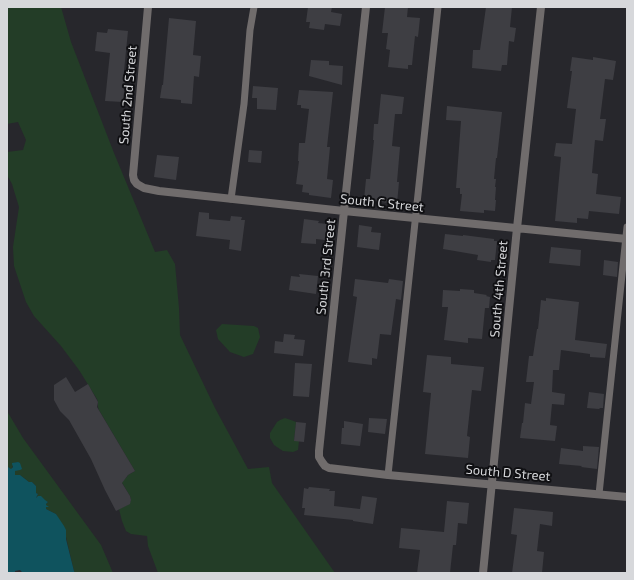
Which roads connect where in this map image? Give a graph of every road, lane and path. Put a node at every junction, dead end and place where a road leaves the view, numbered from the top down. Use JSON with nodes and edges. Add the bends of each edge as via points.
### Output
{"nodes":[{"id":1,"x":148,"y":7,"type":"edge"},
{"id":2,"x":254,"y":7,"type":"edge"},
{"id":3,"x":366,"y":7,"type":"edge"},
{"id":4,"x":438,"y":7,"type":"edge"},
{"id":5,"x":541,"y":7,"type":"edge"},
{"id":6,"x":136,"y":184,"type":"joint"},
{"id":7,"x":231,"y":199,"type":"junction"},
{"id":8,"x":344,"y":211,"type":"junction"},
{"id":9,"x":415,"y":218,"type":"junction"},
{"id":10,"x":517,"y":228,"type":"junction"},
{"id":11,"x":627,"y":228,"type":"edge"},
{"id":12,"x":626,"y":239,"type":"edge"},
{"id":13,"x":388,"y":475,"type":"junction"},
{"id":14,"x":492,"y":484,"type":"junction"},
{"id":15,"x":599,"y":494,"type":"junction"},
{"id":16,"x":627,"y":497,"type":"edge"},
{"id":17,"x":483,"y":573,"type":"edge"}],
"edges":[{"from":1,"to":6,"type":"street","name":"South 2nd Street","via":[[133,175]]},
{"from":2,"to":7,"type":"lane"},
{"from":3,"to":8,"type":"street","name":"South 3rd Street"},
{"from":4,"to":9,"type":"lane"},
{"from":5,"to":10,"type":"street","name":"South 4th Street"},
{"from":6,"to":7,"type":"street","name":"South C Street","via":[[159,191]]},
{"from":7,"to":8,"type":"street","name":"South C Street"},
{"from":8,"to":9,"type":"street","name":"South C Street"},
{"from":8,"to":13,"type":"street","name":"South 3rd Street","via":[[320,457],[329,468]]},
{"from":9,"to":10,"type":"street","name":"South C Street"},
{"from":9,"to":13,"type":"lane"},
{"from":10,"to":12,"type":"street","name":"South C Street"},
{"from":10,"to":14,"type":"street","name":"South 4th Street"},
{"from":11,"to":12,"type":"lane"},
{"from":12,"to":15,"type":"lane"},
{"from":13,"to":14,"type":"street","name":"South D Street"},
{"from":14,"to":15,"type":"street","name":"South D Street"},
{"from":14,"to":17,"type":"street","name":"South 4th Street"},
{"from":15,"to":16,"type":"street","name":"South D Street"}]}
